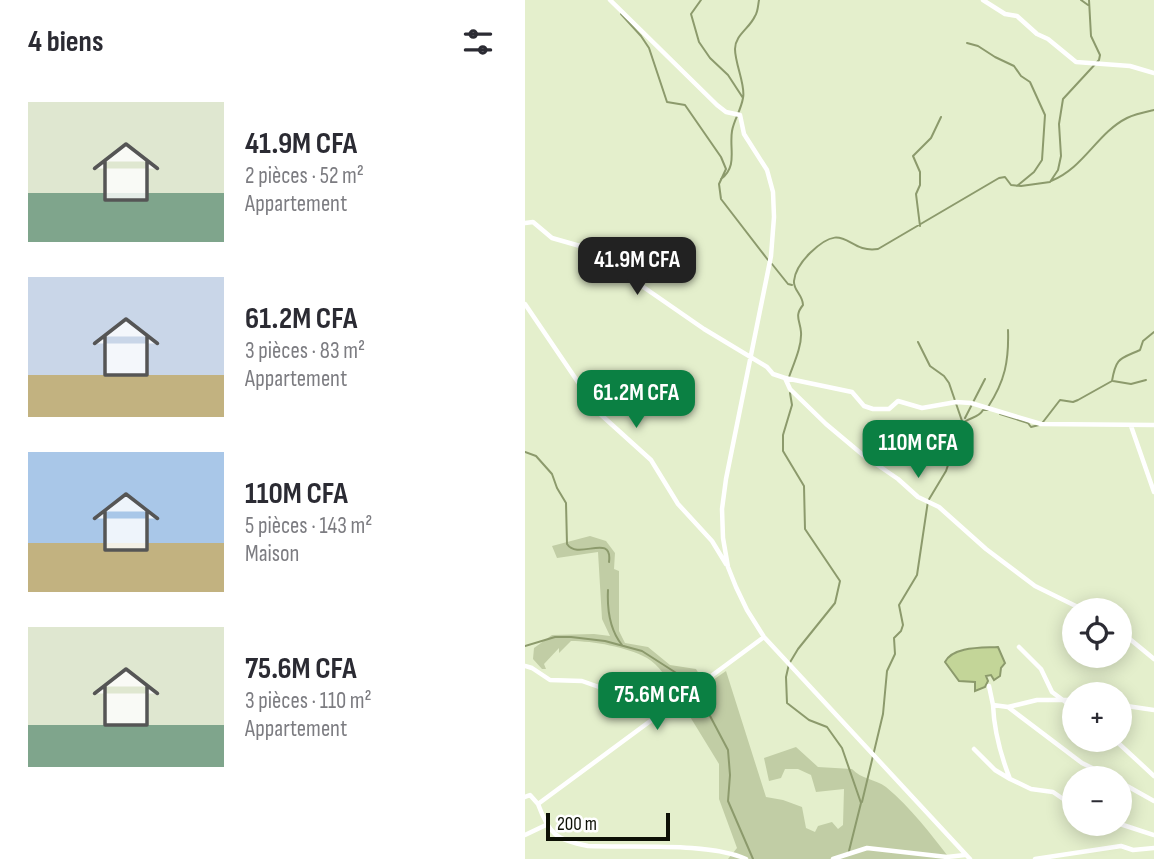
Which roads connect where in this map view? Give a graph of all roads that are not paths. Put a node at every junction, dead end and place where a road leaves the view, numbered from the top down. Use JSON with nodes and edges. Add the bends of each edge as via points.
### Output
{"nodes":[{"id":1,"x":610,"y":0,"type":"edge"},
{"id":2,"x":983,"y":0,"type":"edge"},
{"id":3,"x":1154,"y":73,"type":"edge"},
{"id":4,"x":525,"y":223,"type":"edge"},
{"id":5,"x":525,"y":304,"type":"edge"},
{"id":6,"x":750,"y":358,"type":"junction"},
{"id":7,"x":784,"y":378,"type":"junction"},
{"id":8,"x":1154,"y":425,"type":"edge"},
{"id":9,"x":1131,"y":426,"type":"junction"},
{"id":10,"x":1154,"y":492,"type":"edge"},
{"id":11,"x":728,"y":568,"type":"junction"},
{"id":12,"x":1062,"y":599,"type":"edge"},
{"id":13,"x":764,"y":638,"type":"junction"},
{"id":14,"x":1132,"y":641,"type":"edge"},
{"id":15,"x":1019,"y":647,"type":"dead end"},
{"id":16,"x":1154,"y":659,"type":"edge"},
{"id":17,"x":525,"y":666,"type":"edge"},
{"id":18,"x":989,"y":686,"type":"dead end"},
{"id":19,"x":685,"y":695,"type":"junction"},
{"id":20,"x":1062,"y":700,"type":"joint"},
{"id":21,"x":993,"y":705,"type":"junction"},
{"id":22,"x":1009,"y":707,"type":"junction"},
{"id":23,"x":1132,"y":707,"type":"edge"},
{"id":24,"x":1154,"y":710,"type":"edge"},
{"id":25,"x":974,"y":749,"type":"dead end"},
{"id":26,"x":1128,"y":752,"type":"edge"},
{"id":27,"x":1088,"y":766,"type":"edge"},
{"id":28,"x":1154,"y":776,"type":"edge"},
{"id":29,"x":1010,"y":779,"type":"junction"},
{"id":30,"x":1132,"y":789,"type":"edge"},
{"id":31,"x":525,"y":797,"type":"edge"},
{"id":32,"x":1062,"y":798,"type":"edge"},
{"id":33,"x":1154,"y":801,"type":"edge"},
{"id":34,"x":538,"y":804,"type":"junction"},
{"id":35,"x":546,"y":825,"type":"junction"},
{"id":36,"x":1132,"y":828,"type":"edge"},
{"id":37,"x":525,"y":835,"type":"edge"},
{"id":38,"x":1154,"y":835,"type":"edge"},
{"id":39,"x":1154,"y":848,"type":"edge"},
{"id":40,"x":968,"y":857,"type":"edge"},
{"id":41,"x":946,"y":858,"type":"edge"},
{"id":42,"x":746,"y":859,"type":"edge"},
{"id":43,"x":833,"y":859,"type":"edge"},
{"id":44,"x":1035,"y":859,"type":"edge"}],
"edges":[{"from":1,"to":6,"type":"street","via":[[717,105],[740,116],[744,134],[767,170],[773,192],[771,256]]},
{"from":2,"to":3,"type":"street","via":[[1017,16],[1076,62],[1130,66]]},
{"from":4,"to":6,"type":"street","via":[[533,222],[552,238],[587,248]]},
{"from":5,"to":11,"type":"street","via":[[599,413],[651,460],[678,504],[712,541]]},
{"from":6,"to":7,"type":"street"},
{"from":6,"to":11,"type":"street","via":[[722,509]]},
{"from":7,"to":9,"type":"street","via":[[852,392],[864,406],[881,410],[898,401],[922,408],[956,402],[1041,424]]},
{"from":7,"to":12,"type":"street","via":[[790,389],[863,455],[918,497],[939,507],[1035,586]]},
{"from":8,"to":9,"type":"street"},
{"from":9,"to":10,"type":"street"},
{"from":11,"to":13,"type":"street"},
{"from":13,"to":19,"type":"street"},
{"from":13,"to":40,"type":"street"},
{"from":14,"to":16,"type":"street"},
{"from":15,"to":20,"type":"street"},
{"from":17,"to":19,"type":"street","via":[[550,680],[582,681],[616,693],[643,687]]},
{"from":18,"to":21,"type":"street"},
{"from":19,"to":34,"type":"street"},
{"from":20,"to":22,"type":"street"},
{"from":21,"to":22,"type":"street"},
{"from":21,"to":29,"type":"street"},
{"from":22,"to":27,"type":"street"},
{"from":23,"to":24,"type":"street"},
{"from":25,"to":29,"type":"street"},
{"from":26,"to":28,"type":"street"},
{"from":29,"to":32,"type":"street"},
{"from":30,"to":33,"type":"street"},
{"from":31,"to":34,"type":"street","via":[[533,796]]},
{"from":34,"to":35,"type":"street"},
{"from":35,"to":37,"type":"street"},
{"from":35,"to":42,"type":"street","via":[[556,836],[588,846],[674,847]]},
{"from":36,"to":38,"type":"street"},
{"from":39,"to":44,"type":"street","via":[[1121,846]]},
{"from":40,"to":41,"type":"street"},
{"from":41,"to":43,"type":"street","via":[[867,848]]}]}
